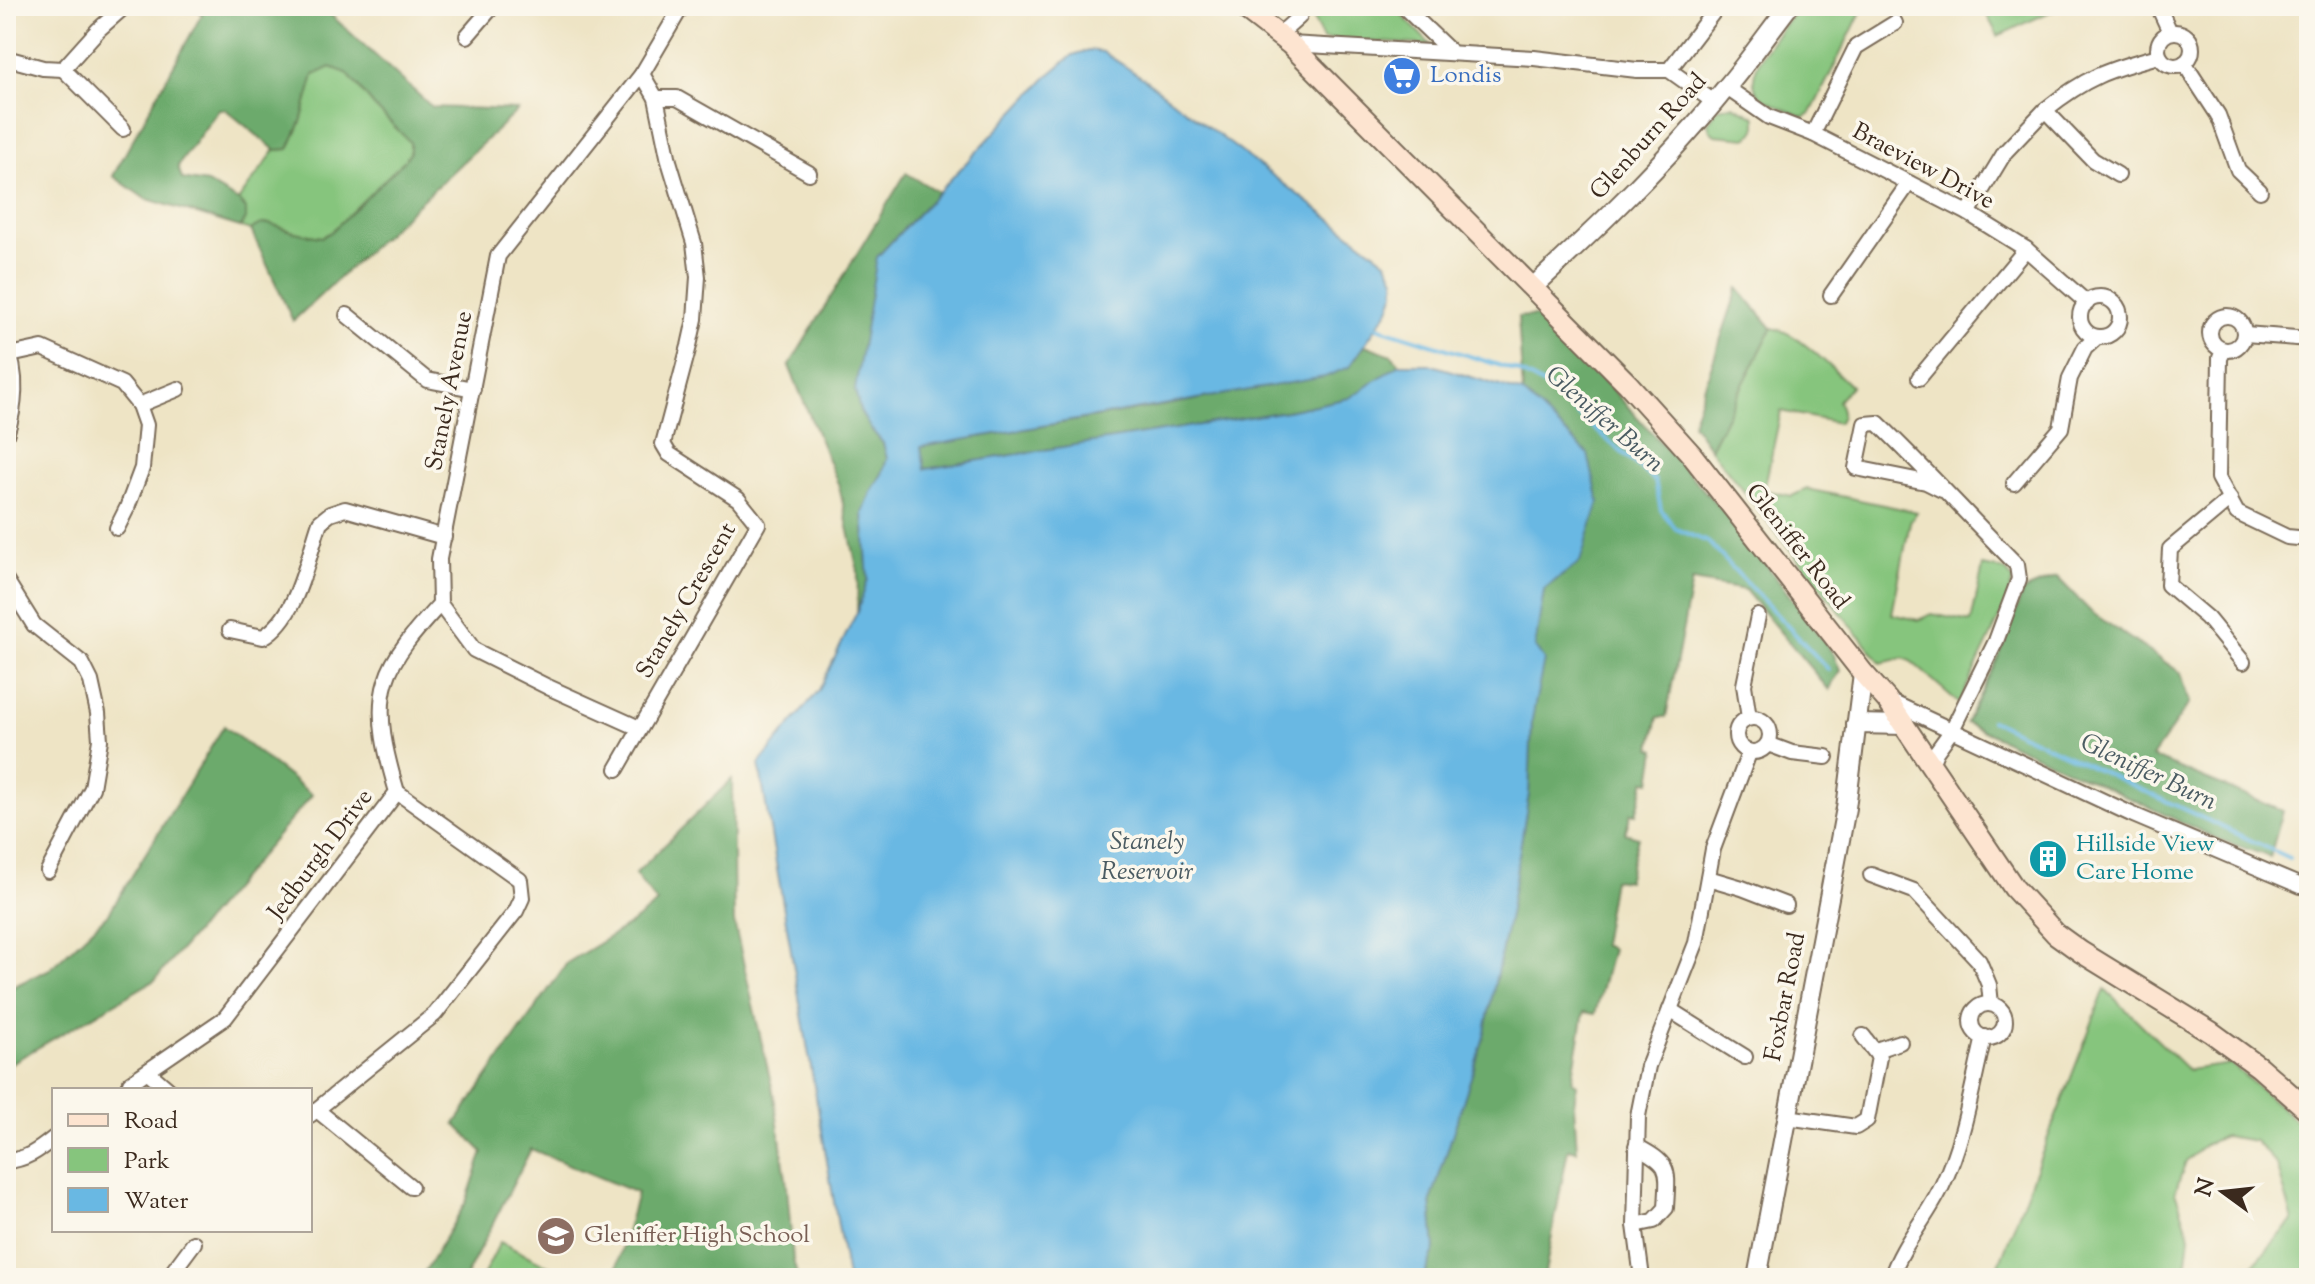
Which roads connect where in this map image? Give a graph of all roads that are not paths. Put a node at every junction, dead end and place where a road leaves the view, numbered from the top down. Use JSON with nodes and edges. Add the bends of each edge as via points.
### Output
{"nodes":[{"id":1,"x":125,"y":6,"type":"edge"},
{"id":2,"x":493,"y":6,"type":"edge"},
{"id":3,"x":682,"y":6,"type":"edge"},
{"id":4,"x":1241,"y":6,"type":"edge"},
{"id":5,"x":1303,"y":6,"type":"edge"},
{"id":6,"x":1403,"y":6,"type":"edge"},
{"id":7,"x":1718,"y":6,"type":"edge"},
{"id":8,"x":1789,"y":6,"type":"edge"},
{"id":9,"x":2158,"y":6,"type":"edge"},
{"id":10,"x":2307,"y":6,"type":"edge"},
{"id":11,"x":2309,"y":12,"type":"edge"},
{"id":12,"x":1895,"y":23,"type":"dead end"},
{"id":13,"x":2170,"y":32,"type":"junction"},
{"id":14,"x":467,"y":36,"type":"dead end"},
{"id":15,"x":1285,"y":39,"type":"junction"},
{"id":16,"x":1452,"y":53,"type":"junction"},
{"id":17,"x":2159,"y":56,"type":"junction"},
{"id":18,"x":6,"y":58,"type":"edge"},
{"id":19,"x":2184,"y":63,"type":"junction"},
{"id":20,"x":63,"y":69,"type":"junction"},
{"id":21,"x":1669,"y":70,"type":"junction"},
{"id":22,"x":642,"y":74,"type":"junction"},
{"id":23,"x":1720,"y":95,"type":"junction"},
{"id":24,"x":656,"y":98,"type":"junction"},
{"id":25,"x":2045,"y":110,"type":"junction"},
{"id":26,"x":123,"y":129,"type":"dead end"},
{"id":27,"x":1813,"y":134,"type":"junction"},
{"id":28,"x":809,"y":173,"type":"dead end"},
{"id":29,"x":2118,"y":175,"type":"dead end"},
{"id":30,"x":1909,"y":183,"type":"junction"},
{"id":31,"x":2260,"y":191,"type":"dead end"},
{"id":32,"x":1968,"y":213,"type":"junction"},
{"id":33,"x":2026,"y":249,"type":"junction"},
{"id":34,"x":1532,"y":288,"type":"junction"},
{"id":35,"x":1831,"y":295,"type":"dead end"},
{"id":36,"x":2087,"y":303,"type":"junction"},
{"id":37,"x":347,"y":315,"type":"dead end"},
{"id":38,"x":2245,"y":334,"type":"junction"},
{"id":39,"x":2097,"y":337,"type":"junction"},
{"id":40,"x":2309,"y":339,"type":"edge"},
{"id":41,"x":2224,"y":350,"type":"junction"},
{"id":42,"x":8,"y":351,"type":"edge"},
{"id":43,"x":1919,"y":378,"type":"dead end"},
{"id":44,"x":178,"y":389,"type":"dead end"},
{"id":45,"x":473,"y":389,"type":"junction"},
{"id":46,"x":139,"y":405,"type":"junction"},
{"id":47,"x":6,"y":435,"type":"edge"},
{"id":48,"x":2014,"y":483,"type":"dead end"},
{"id":49,"x":1942,"y":490,"type":"junction"},
{"id":50,"x":2230,"y":499,"type":"junction"},
{"id":51,"x":117,"y":528,"type":"dead end"},
{"id":52,"x":444,"y":537,"type":"junction"},
{"id":53,"x":2309,"y":539,"type":"edge"},
{"id":54,"x":6,"y":580,"type":"edge"},
{"id":55,"x":440,"y":604,"type":"junction"},
{"id":56,"x":1758,"y":616,"type":"dead end"},
{"id":57,"x":230,"y":630,"type":"dead end"},
{"id":58,"x":2243,"y":662,"type":"dead end"},
{"id":59,"x":1863,"y":673,"type":"junction"},
{"id":60,"x":1887,"y":700,"type":"junction"},
{"id":61,"x":1749,"y":718,"type":"junction"},
{"id":62,"x":1856,"y":724,"type":"junction"},
{"id":63,"x":1905,"y":725,"type":"junction"},
{"id":64,"x":639,"y":728,"type":"junction"},
{"id":65,"x":1952,"y":730,"type":"junction"},
{"id":66,"x":1768,"y":744,"type":"junction"},
{"id":67,"x":1749,"y":753,"type":"junction"},
{"id":68,"x":1826,"y":757,"type":"dead end"},
{"id":69,"x":1931,"y":764,"type":"junction"},
{"id":70,"x":617,"y":769,"type":"dead end"},
{"id":71,"x":397,"y":792,"type":"junction"},
{"id":72,"x":48,"y":871,"type":"dead end"},
{"id":73,"x":1871,"y":875,"type":"dead end"},
{"id":74,"x":1708,"y":878,"type":"junction"},
{"id":75,"x":2309,"y":885,"type":"edge"},
{"id":76,"x":1786,"y":905,"type":"dead end"},
{"id":77,"x":1991,"y":1004,"type":"junction"},
{"id":78,"x":1670,"y":1010,"type":"junction"},
{"id":79,"x":1863,"y":1036,"type":"dead end"},
{"id":80,"x":1984,"y":1037,"type":"junction"},
{"id":81,"x":1900,"y":1042,"type":"dead end"},
{"id":82,"x":1876,"y":1050,"type":"junction"},
{"id":83,"x":1745,"y":1057,"type":"dead end"},
{"id":84,"x":148,"y":1072,"type":"junction"},
{"id":85,"x":130,"y":1083,"type":"dead end"},
{"id":86,"x":167,"y":1088,"type":"edge"},
{"id":87,"x":2309,"y":1111,"type":"edge"},
{"id":88,"x":314,"y":1112,"type":"edge"},
{"id":89,"x":1787,"y":1117,"type":"junction"},
{"id":90,"x":52,"y":1140,"type":"edge"},
{"id":91,"x":1636,"y":1146,"type":"junction"},
{"id":92,"x":6,"y":1161,"type":"edge"},
{"id":93,"x":411,"y":1187,"type":"dead end"},
{"id":94,"x":1635,"y":1225,"type":"junction"},
{"id":95,"x":194,"y":1243,"type":"dead end"},
{"id":96,"x":168,"y":1278,"type":"edge"},
{"id":97,"x":1642,"y":1278,"type":"edge"},
{"id":98,"x":1757,"y":1278,"type":"edge"},
{"id":99,"x":1891,"y":1278,"type":"edge"}],
"edges":[{"from":1,"to":20,"type":"street"},
{"from":2,"to":14,"type":"street"},
{"from":3,"to":22,"type":"street","name":"Stanely Avenue"},
{"from":4,"to":15,"type":"main road","name":"Gleniffer Road"},
{"from":5,"to":15,"type":"street"},
{"from":6,"to":16,"type":"street"},
{"from":7,"to":21,"type":"street"},
{"from":8,"to":23,"type":"street","name":"Glenburn Road"},
{"from":9,"to":13,"type":"street"},
{"from":10,"to":11,"type":"street"},
{"from":12,"to":27,"type":"street","via":[[1856,47]]},
{"from":13,"to":17,"type":"street","via":[[2159,41]]},
{"from":13,"to":19,"type":"street","via":[[2189,39],[2192,50]]},
{"from":15,"to":16,"type":"street"},
{"from":15,"to":34,"type":"main road","name":"Gleniffer Road"},
{"from":16,"to":21,"type":"street"},
{"from":17,"to":19,"type":"street","via":[[2167,65]]},
{"from":17,"to":25,"type":"street","via":[[2074,86]]},
{"from":18,"to":20,"type":"street"},
{"from":19,"to":31,"type":"street","via":[[2218,115],[2238,170]]},
{"from":20,"to":26,"type":"street"},
{"from":21,"to":23,"type":"street","name":"Braeview Drive"},
{"from":22,"to":24,"type":"street","name":"Stanely Crescent"},
{"from":22,"to":45,"type":"street","name":"Stanely Avenue","via":[[498,256]]},
{"from":23,"to":27,"type":"street","name":"Braeview Drive"},
{"from":23,"to":34,"type":"street","name":"Glenburn Road","via":[[1607,219]]},
{"from":24,"to":28,"type":"street","via":[[677,98]]},
{"from":24,"to":64,"type":"street","name":"Stanely Crescent","via":[[698,277],[695,319],[663,444],[669,454],[738,499],[758,524]]},
{"from":25,"to":29,"type":"street","via":[[2093,160]]},
{"from":25,"to":32,"type":"street","via":[[2005,152]]},
{"from":27,"to":30,"type":"street","name":"Braeview Drive"},
{"from":30,"to":32,"type":"street","name":"Braeview Drive"},
{"from":30,"to":35,"type":"street"},
{"from":32,"to":33,"type":"street","name":"Braeview Drive"},
{"from":33,"to":36,"type":"street","name":"Braeview Drive"},
{"from":33,"to":43,"type":"street"},
{"from":34,"to":59,"type":"main road","name":"Gleniffer Road","via":[[1691,454]]},
{"from":36,"to":39,"type":"street","via":[[2082,326]]},
{"from":36,"to":39,"type":"street","via":[[2102,298],[2119,311],[2115,331]]},
{"from":37,"to":45,"type":"street","via":[[427,380]]},
{"from":38,"to":40,"type":"street"},
{"from":38,"to":41,"type":"street","via":[[2237,348]]},
{"from":38,"to":41,"type":"street","via":[[2236,318],[2225,316],[2215,322],[2211,339]]},
{"from":39,"to":48,"type":"street","via":[[2070,378],[2061,428]]},
{"from":41,"to":50,"type":"street","via":[[2218,478]]},
{"from":42,"to":46,"type":"street","via":[[42,348],[122,384]]},
{"from":42,"to":47,"type":"street","via":[[14,398]]},
{"from":44,"to":46,"type":"street"},
{"from":45,"to":52,"type":"street","name":"Stanely Avenue"},
{"from":46,"to":51,"type":"street","via":[[146,425],[142,468]]},
{"from":49,"to":49,"type":"street","via":[[1856,468],[1865,424],[1878,423]]},
{"from":49,"to":65,"type":"street","via":[[2017,565],[2019,579],[1996,641]]},
{"from":50,"to":53,"type":"street","via":[[2237,513],[2287,537]]},
{"from":50,"to":58,"type":"street","via":[[2170,549],[2168,585],[2207,618]]},
{"from":52,"to":55,"type":"street","name":"Stanely Avenue"},
{"from":52,"to":57,"type":"street","via":[[345,509],[330,514],[320,522],[288,614],[277,629],[263,637]]},
{"from":54,"to":72,"type":"street","via":[[34,625],[82,663],[98,713],[100,740],[92,788]]},
{"from":55,"to":64,"type":"street","via":[[474,650]]},
{"from":55,"to":71,"type":"street","name":"Jedburgh Drive","via":[[408,641],[386,680],[384,731]]},
{"from":56,"to":61,"type":"street","via":[[1744,685]]},
{"from":59,"to":60,"type":"main road","name":"Gleniffer Road"},
{"from":59,"to":62,"type":"street","name":"Foxbar Road"},
{"from":60,"to":63,"type":"main road","name":"Gleniffer Road"},
{"from":60,"to":65,"type":"street"},
{"from":61,"to":66,"type":"street","via":[[1765,723],[1771,734]]},
{"from":61,"to":67,"type":"street","via":[[1739,724],[1735,736]]},
{"from":62,"to":63,"type":"street"},
{"from":62,"to":89,"type":"street","name":"Foxbar Road","via":[[1846,808]]},
{"from":63,"to":69,"type":"main road","name":"Gleniffer Road"},
{"from":64,"to":70,"type":"street","name":"Stanely Crescent"},
{"from":65,"to":69,"type":"street"},
{"from":65,"to":75,"type":"street","via":[[2221,854]]},
{"from":66,"to":67,"type":"street"},
{"from":66,"to":68,"type":"street"},
{"from":67,"to":74,"type":"street","via":[[1713,849]]},
{"from":69,"to":87,"type":"main road","name":"Gleniffer Road","via":[[2014,888],[2056,934],[2211,1032]]},
{"from":71,"to":84,"type":"street","name":"Jedburgh Drive","via":[[225,1018]]},
{"from":71,"to":88,"type":"street","via":[[520,880],[522,898],[435,1014]]},
{"from":73,"to":77,"type":"street","via":[[1914,891],[1936,914],[1979,961]]},
{"from":74,"to":76,"type":"street"},
{"from":74,"to":78,"type":"street","via":[[1696,943]]},
{"from":77,"to":80,"type":"street","via":[[1975,1009],[1971,1020],[1974,1031]]},
{"from":77,"to":80,"type":"street","via":[[2000,1009],[2004,1024],[1999,1033]]},
{"from":78,"to":83,"type":"street"},
{"from":78,"to":91,"type":"street","via":[[1648,1066]]},
{"from":79,"to":82,"type":"street"},
{"from":80,"to":99,"type":"street","via":[[1951,1166]]},
{"from":81,"to":82,"type":"street"},
{"from":82,"to":89,"type":"street","via":[[1867,1120],[1856,1127]]},
{"from":84,"to":85,"type":"street","name":"Jedburgh Drive"},
{"from":84,"to":86,"type":"street"},
{"from":88,"to":93,"type":"street"},
{"from":89,"to":98,"type":"street","name":"Foxbar Road"},
{"from":90,"to":92,"type":"street","via":[[18,1161]]},
{"from":91,"to":94,"type":"street"},
{"from":91,"to":94,"type":"street","via":[[1660,1158],[1667,1173],[1666,1208],[1654,1221]]},
{"from":94,"to":97,"type":"street"},
{"from":95,"to":96,"type":"street"}]}
